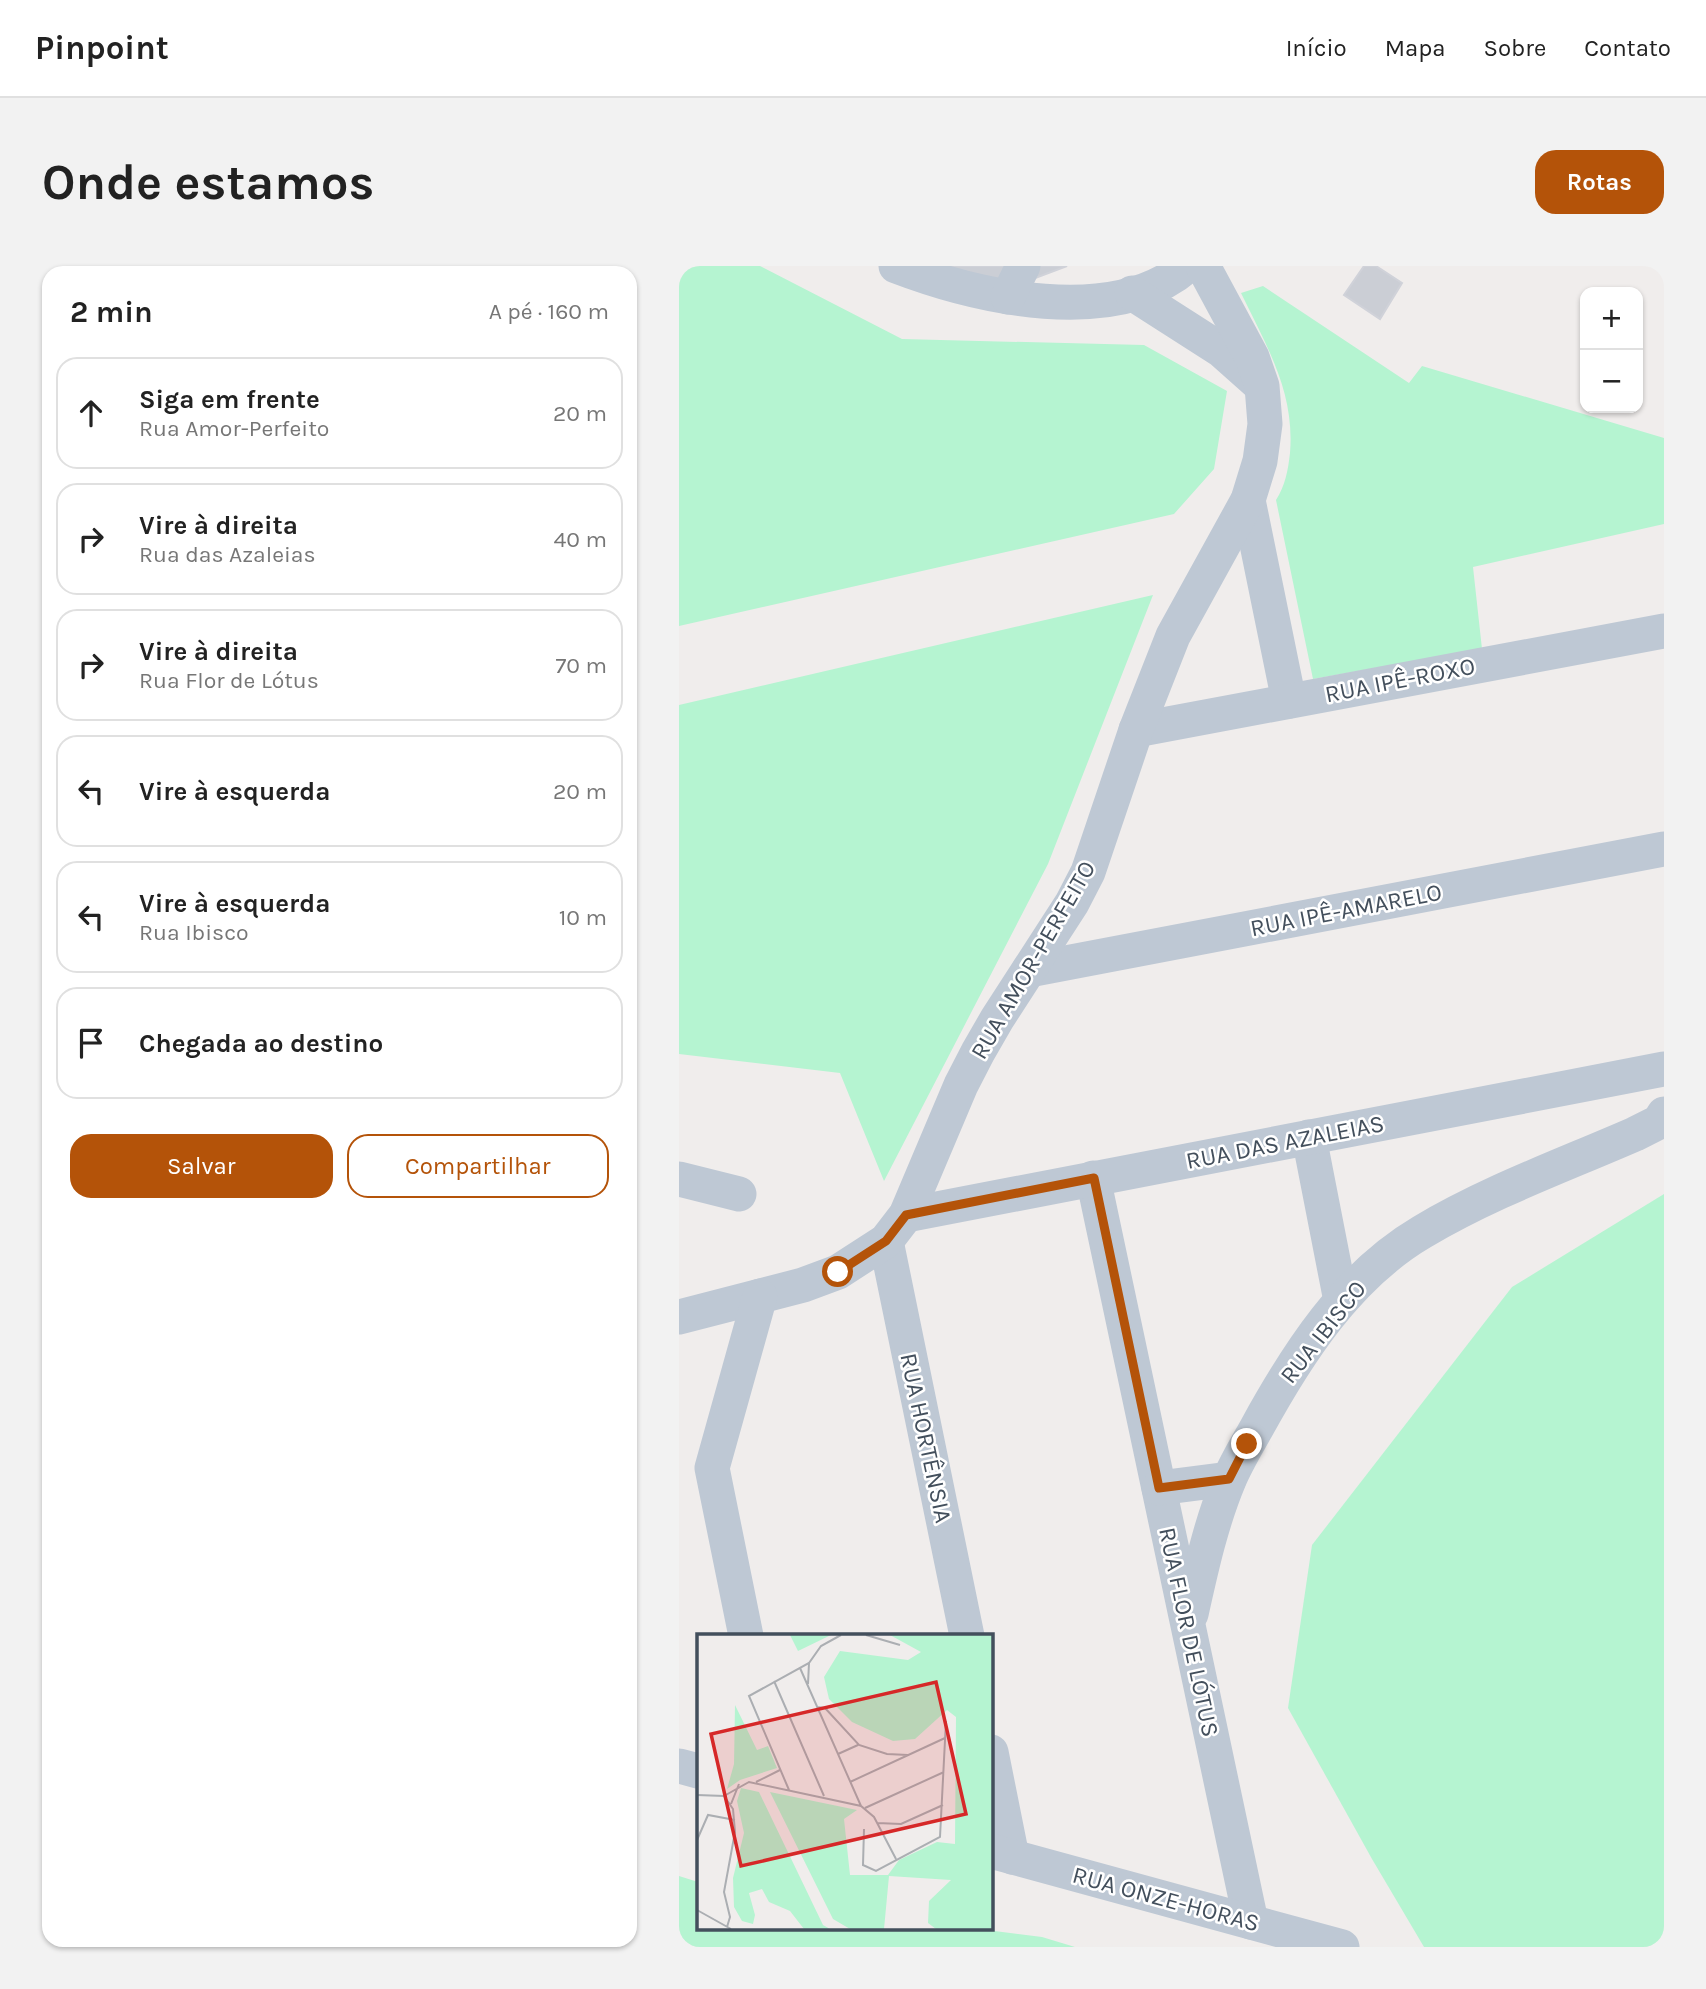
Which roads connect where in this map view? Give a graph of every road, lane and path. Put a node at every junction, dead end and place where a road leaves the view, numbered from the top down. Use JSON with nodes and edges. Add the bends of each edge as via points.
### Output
{"nodes":[{"id":1,"x":895,"y":266,"type":"edge"},
{"id":2,"x":1023,"y":266,"type":"edge"},
{"id":3,"x":1187,"y":266,"type":"edge"},
{"id":4,"x":1203,"y":266,"type":"edge"},
{"id":5,"x":1132,"y":293,"type":"junction"},
{"id":6,"x":1008,"y":297,"type":"junction"},
{"id":7,"x":1262,"y":386,"type":"junction"},
{"id":8,"x":1248,"y":500,"type":"junction"},
{"id":9,"x":1664,"y":631,"type":"edge"},
{"id":10,"x":1289,"y":701,"type":"junction"},
{"id":11,"x":1136,"y":730,"type":"junction"},
{"id":12,"x":1664,"y":849,"type":"edge"},
{"id":13,"x":1029,"y":970,"type":"junction"},
{"id":14,"x":1664,"y":1069,"type":"edge"},
{"id":15,"x":1664,"y":1114,"type":"edge"},
{"id":16,"x":1310,"y":1137,"type":"junction"},
{"id":17,"x":1094,"y":1178,"type":"junction"},
{"id":18,"x":679,"y":1179,"type":"edge"},
{"id":19,"x":739,"y":1194,"type":"dead end"},
{"id":20,"x":896,"y":1228,"type":"junction"},
{"id":21,"x":760,"y":1296,"type":"junction"},
{"id":22,"x":1341,"y":1301,"type":"junction"},
{"id":23,"x":679,"y":1317,"type":"edge"},
{"id":24,"x":1229,"y":1479,"type":"junction"},
{"id":25,"x":1159,"y":1488,"type":"junction"},
{"id":26,"x":1188,"y":1626,"type":"junction"},
{"id":27,"x":746,"y":1634,"type":"edge"},
{"id":28,"x":967,"y":1634,"type":"edge"},
{"id":29,"x":992,"y":1762,"type":"edge"},
{"id":30,"x":679,"y":1766,"type":"edge"},
{"id":31,"x":697,"y":1771,"type":"edge"},
{"id":32,"x":1001,"y":1854,"type":"edge"},
{"id":33,"x":1251,"y":1922,"type":"junction"},
{"id":34,"x":1342,"y":1947,"type":"edge"}],
"edges":[{"from":1,"to":6,"type":"street"},
{"from":2,"to":6,"type":"street"},
{"from":3,"to":5,"type":"street","via":[[1156,286]]},
{"from":4,"to":7,"type":"street","name":"RUA AMOR-PERFEITO","via":[[1252,357]]},
{"from":5,"to":6,"type":"street","via":[[1091,302]]},
{"from":5,"to":7,"type":"street","via":[[1220,351]]},
{"from":7,"to":8,"type":"street","name":"RUA AMOR-PERFEITO","via":[[1265,424]]},
{"from":8,"to":10,"type":"street"},
{"from":8,"to":11,"type":"street","name":"RUA AMOR-PERFEITO","via":[[1173,636]]},
{"from":9,"to":10,"type":"street","name":"RUA IPÊ-ROXO"},
{"from":10,"to":11,"type":"street","name":"RUA IPÊ-ROXO"},
{"from":11,"to":13,"type":"street","name":"RUA AMOR-PERFEITO","via":[[1088,872]]},
{"from":12,"to":13,"type":"street","name":"RUA IPÊ-AMARELO"},
{"from":13,"to":20,"type":"street","name":"RUA AMOR-PERFEITO","via":[[961,1085]]},
{"from":14,"to":16,"type":"street","name":"RUA DAS AZALEIAS"},
{"from":15,"to":22,"type":"street","name":"RUA IBISCO","via":[[1659,1122],[1635,1134],[1470,1206],[1420,1233],[1378,1264]]},
{"from":16,"to":17,"type":"street","name":"RUA DAS AZALEIAS"},
{"from":16,"to":22,"type":"street"},
{"from":17,"to":20,"type":"street","name":"RUA DAS AZALEIAS"},
{"from":17,"to":25,"type":"street","name":"RUA FLOR DE LÓTUS"},
{"from":18,"to":19,"type":"street"},
{"from":20,"to":21,"type":"street","via":[[838,1272]]},
{"from":20,"to":28,"type":"street","name":"RUA HORTÊNSIA"},
{"from":21,"to":23,"type":"street"},
{"from":21,"to":27,"type":"street","via":[[712,1468]]},
{"from":22,"to":24,"type":"street","name":"RUA IBISCO","via":[[1275,1393]]},
{"from":24,"to":25,"type":"street"},
{"from":24,"to":26,"type":"street","name":"RUA IBISCO"},
{"from":25,"to":26,"type":"street","name":"RUA FLOR DE LÓTUS"},
{"from":26,"to":33,"type":"street","name":"RUA FLOR DE LÓTUS"},
{"from":29,"to":32,"type":"street"},
{"from":30,"to":31,"type":"street"},
{"from":32,"to":33,"type":"street","name":"RUA ONZE-HORAS"},
{"from":33,"to":34,"type":"street","name":"RUA ONZE-HORAS"}]}
